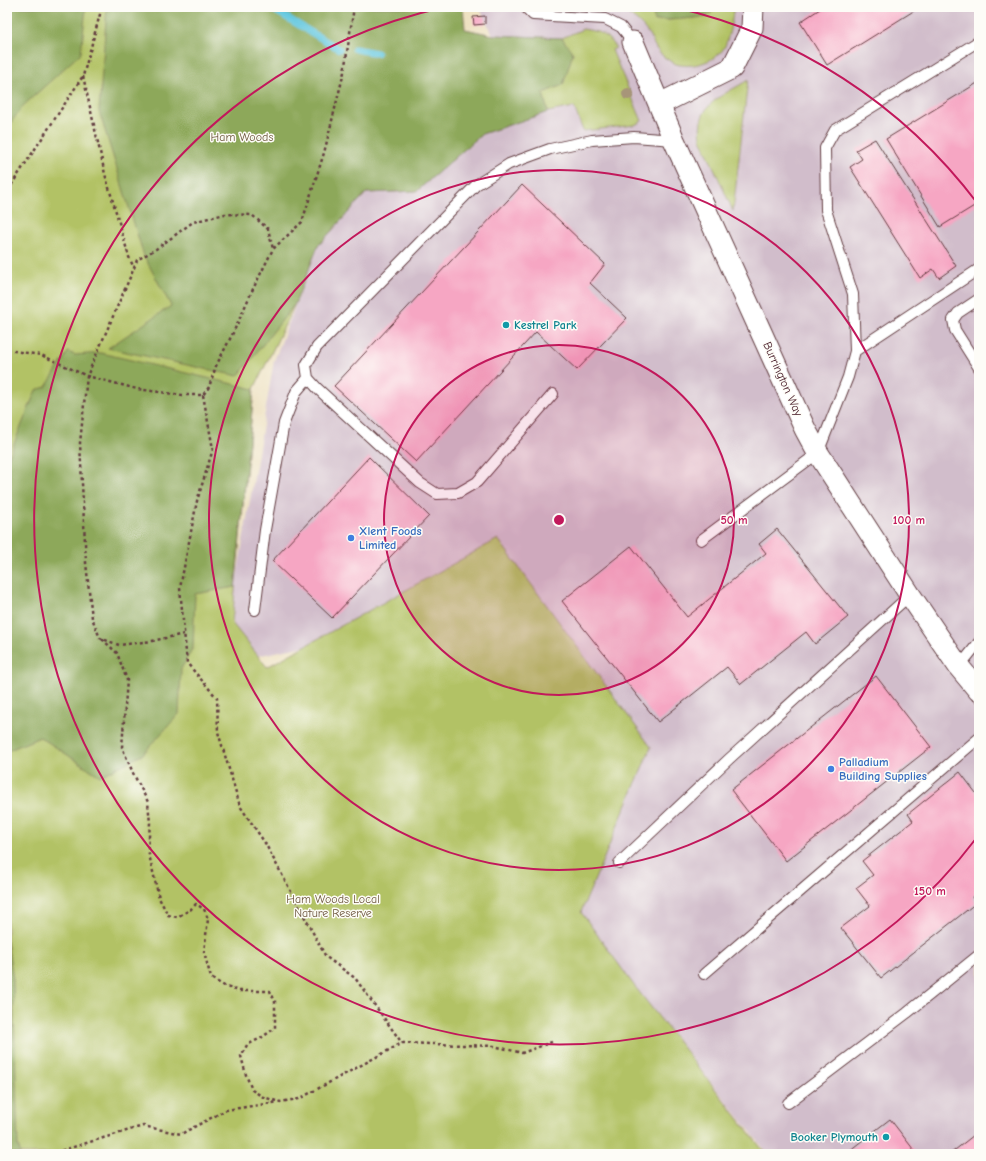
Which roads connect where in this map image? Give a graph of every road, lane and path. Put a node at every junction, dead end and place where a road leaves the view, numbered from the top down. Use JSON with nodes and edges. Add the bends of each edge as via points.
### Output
{"nodes":[{"id":1,"x":102,"y":7,"type":"edge"},
{"id":2,"x":354,"y":7,"type":"edge"},
{"id":3,"x":525,"y":7,"type":"edge"},
{"id":4,"x":753,"y":7,"type":"edge"},
{"id":5,"x":979,"y":41,"type":"edge"},
{"id":6,"x":633,"y":42,"type":"joint"},
{"id":7,"x":83,"y":76,"type":"junction"},
{"id":8,"x":660,"y":104,"type":"junction"},
{"id":9,"x":674,"y":140,"type":"junction"},
{"id":10,"x":7,"y":196,"type":"edge"},
{"id":11,"x":273,"y":249,"type":"junction"},
{"id":12,"x":134,"y":268,"type":"junction"},
{"id":13,"x":979,"y":269,"type":"edge"},
{"id":14,"x":979,"y":299,"type":"edge"},
{"id":15,"x":7,"y":350,"type":"edge"},
{"id":16,"x":855,"y":351,"type":"junction"},
{"id":17,"x":979,"y":368,"type":"edge"},
{"id":18,"x":87,"y":376,"type":"junction"},
{"id":19,"x":308,"y":378,"type":"junction"},
{"id":20,"x":553,"y":394,"type":"dead end"},
{"id":21,"x":203,"y":395,"type":"junction"},
{"id":22,"x":818,"y":453,"type":"junction"},
{"id":23,"x":701,"y":540,"type":"dead end"},
{"id":24,"x":910,"y":595,"type":"junction"},
{"id":25,"x":255,"y":610,"type":"dead end"},
{"id":26,"x":184,"y":634,"type":"junction"},
{"id":27,"x":100,"y":638,"type":"junction"},
{"id":28,"x":979,"y":642,"type":"edge"},
{"id":29,"x":959,"y":667,"type":"junction"},
{"id":30,"x":979,"y":691,"type":"edge"},
{"id":31,"x":979,"y":738,"type":"edge"},
{"id":32,"x":619,"y":864,"type":"dead end"},
{"id":33,"x":979,"y":955,"type":"edge"},
{"id":34,"x":704,"y":974,"type":"dead end"},
{"id":35,"x":552,"y":1042,"type":"dead end"},
{"id":36,"x":402,"y":1043,"type":"junction"},
{"id":37,"x":280,"y":1102,"type":"junction"},
{"id":38,"x":788,"y":1103,"type":"dead end"},
{"id":39,"x":50,"y":1154,"type":"edge"}],
"edges":[{"from":1,"to":7,"type":"path"},
{"from":2,"to":11,"type":"path","via":[[344,72],[324,153],[302,222]]},
{"from":3,"to":6,"type":"lane","via":[[533,15],[605,19],[621,28]]},
{"from":4,"to":8,"type":"street","via":[[752,28],[732,68]]},
{"from":5,"to":16,"type":"lane","via":[[835,130],[825,148],[826,210],[853,294]]},
{"from":6,"to":8,"type":"street","name":"Burrington Way"},
{"from":7,"to":10,"type":"path","via":[[8,190]]},
{"from":7,"to":12,"type":"path","via":[[105,174]]},
{"from":8,"to":9,"type":"street","name":"Burrington Way"},
{"from":9,"to":19,"type":"lane","via":[[634,137],[592,140],[550,149],[509,164],[476,185],[317,347],[306,365]]},
{"from":9,"to":22,"type":"street","name":"Burrington Way"},
{"from":11,"to":12,"type":"path","via":[[268,229],[252,215],[225,214],[193,222],[137,260]]},
{"from":11,"to":21,"type":"path"},
{"from":12,"to":18,"type":"path"},
{"from":13,"to":16,"type":"lane"},
{"from":14,"to":17,"type":"lane","via":[[958,313],[953,320],[955,330]]},
{"from":15,"to":18,"type":"path","via":[[41,355]]},
{"from":16,"to":22,"type":"lane","via":[[848,377]]},
{"from":18,"to":21,"type":"path","via":[[137,388],[182,395]]},
{"from":18,"to":27,"type":"path","via":[[80,442],[82,488],[92,618]]},
{"from":19,"to":20,"type":"lane","via":[[420,483],[437,494],[458,493],[477,482]]},
{"from":19,"to":25,"type":"lane","via":[[296,392],[284,423],[265,530]]},
{"from":21,"to":26,"type":"path","via":[[213,449],[197,501],[180,588]]},
{"from":22,"to":23,"type":"lane"},
{"from":22,"to":24,"type":"street","name":"Burrington Way"},
{"from":24,"to":29,"type":"street","name":"Burrington Way"},
{"from":24,"to":32,"type":"lane","via":[[728,759]]},
{"from":26,"to":27,"type":"path","via":[[119,645]]},
{"from":26,"to":36,"type":"path","via":[[187,663],[216,698],[218,732],[240,806],[265,843],[326,957],[355,978]]},
{"from":27,"to":37,"type":"path","via":[[117,653],[127,680],[122,747],[132,773],[148,802],[148,850],[159,898],[168,916],[177,917],[196,904],[204,909],[208,920],[204,952],[211,978],[239,991],[270,991],[276,1001],[275,1028],[247,1045],[241,1056],[252,1090],[262,1097]]},
{"from":28,"to":29,"type":"lane"},
{"from":29,"to":30,"type":"street","name":"Burrington Way"},
{"from":31,"to":34,"type":"lane"},
{"from":33,"to":38,"type":"lane"},
{"from":35,"to":36,"type":"path","via":[[522,1053],[494,1046]]},
{"from":36,"to":37,"type":"path","via":[[300,1099]]},
{"from":37,"to":39,"type":"path","via":[[226,1110],[181,1134],[143,1126]]}]}
